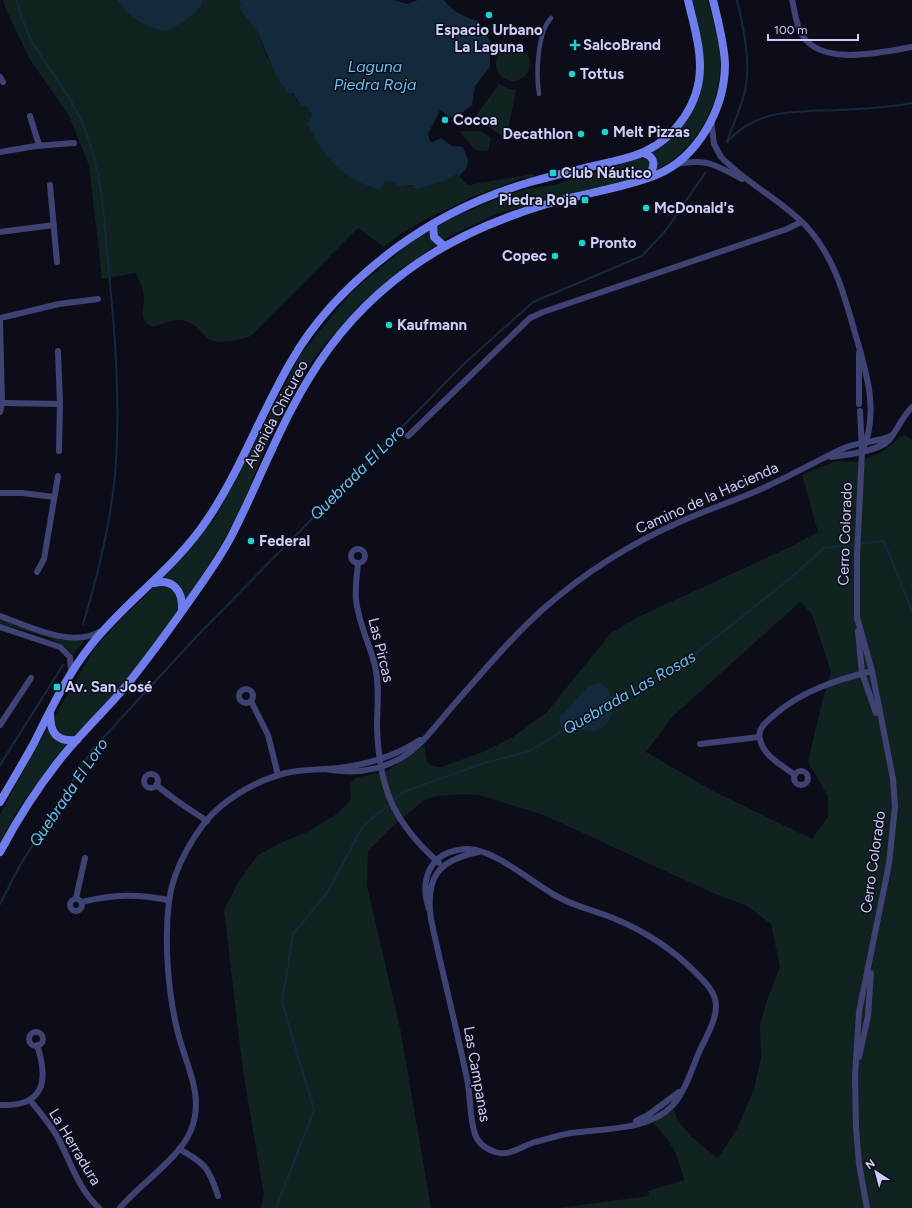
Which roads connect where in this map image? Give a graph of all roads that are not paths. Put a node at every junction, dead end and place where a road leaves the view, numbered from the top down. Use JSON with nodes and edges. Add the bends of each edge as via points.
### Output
{"nodes":[{"id":1,"x":688,"y":0,"type":"edge"},
{"id":2,"x":713,"y":0,"type":"edge"},
{"id":3,"x":792,"y":0,"type":"edge"},
{"id":4,"x":551,"y":18,"type":"dead end"},
{"id":5,"x":912,"y":47,"type":"edge"},
{"id":6,"x":539,"y":94,"type":"dead end"},
{"id":7,"x":30,"y":116,"type":"dead end"},
{"id":8,"x":711,"y":120,"type":"junction"},
{"id":9,"x":74,"y":143,"type":"dead end"},
{"id":10,"x":39,"y":145,"type":"junction"},
{"id":11,"x":0,"y":152,"type":"edge"},
{"id":12,"x":643,"y":152,"type":"junction"},
{"id":13,"x":674,"y":164,"type":"junction"},
{"id":14,"x":648,"y":177,"type":"junction"},
{"id":15,"x":50,"y":185,"type":"dead end"},
{"id":16,"x":756,"y":186,"type":"junction"},
{"id":17,"x":801,"y":222,"type":"junction"},
{"id":18,"x":433,"y":224,"type":"junction"},
{"id":19,"x":54,"y":225,"type":"junction"},
{"id":20,"x":0,"y":232,"type":"edge"},
{"id":21,"x":444,"y":246,"type":"junction"},
{"id":22,"x":57,"y":262,"type":"dead end"},
{"id":23,"x":98,"y":299,"type":"dead end"},
{"id":24,"x":0,"y":319,"type":"edge"},
{"id":25,"x":860,"y":348,"type":"junction"},
{"id":26,"x":58,"y":351,"type":"dead end"},
{"id":27,"x":869,"y":394,"type":"junction"},
{"id":28,"x":859,"y":396,"type":"junction"},
{"id":29,"x":2,"y":403,"type":"junction"},
{"id":30,"x":60,"y":404,"type":"junction"},
{"id":31,"x":859,"y":404,"type":"dead end"},
{"id":32,"x":912,"y":407,"type":"edge"},
{"id":33,"x":860,"y":411,"type":"dead end"},
{"id":34,"x":0,"y":412,"type":"edge"},
{"id":35,"x":893,"y":435,"type":"junction"},
{"id":36,"x":408,"y":436,"type":"dead end"},
{"id":37,"x":864,"y":443,"type":"junction"},
{"id":38,"x":60,"y":451,"type":"dead end"},
{"id":39,"x":862,"y":451,"type":"junction"},
{"id":40,"x":827,"y":457,"type":"junction"},
{"id":41,"x":58,"y":476,"type":"dead end"},
{"id":42,"x":0,"y":493,"type":"edge"},
{"id":43,"x":54,"y":497,"type":"junction"},
{"id":44,"x":358,"y":563,"type":"dead end"},
{"id":45,"x":37,"y":572,"type":"dead end"},
{"id":46,"x":153,"y":583,"type":"junction"},
{"id":47,"x":182,"y":610,"type":"junction"},
{"id":48,"x":0,"y":616,"type":"edge"},
{"id":49,"x":857,"y":617,"type":"junction"},
{"id":50,"x":0,"y":627,"type":"edge"},
{"id":51,"x":105,"y":628,"type":"junction"},
{"id":52,"x":872,"y":671,"type":"junction"},
{"id":53,"x":72,"y":672,"type":"junction"},
{"id":54,"x":862,"y":674,"type":"junction"},
{"id":55,"x":31,"y":678,"type":"dead end"},
{"id":56,"x":251,"y":701,"type":"dead end"},
{"id":57,"x":50,"y":710,"type":"junction"},
{"id":58,"x":0,"y":725,"type":"edge"},
{"id":59,"x":881,"y":725,"type":"junction"},
{"id":60,"x":428,"y":734,"type":"junction"},
{"id":61,"x":759,"y":737,"type":"junction"},
{"id":62,"x":77,"y":740,"type":"junction"},
{"id":63,"x":700,"y":744,"type":"dead end"},
{"id":64,"x":379,"y":760,"type":"junction"},
{"id":65,"x":380,"y":768,"type":"junction"},
{"id":66,"x":325,"y":769,"type":"junction"},
{"id":67,"x":278,"y":775,"type":"junction"},
{"id":68,"x":795,"y":775,"type":"dead end"},
{"id":69,"x":156,"y":785,"type":"dead end"},
{"id":70,"x":0,"y":802,"type":"edge"},
{"id":71,"x":207,"y":821,"type":"junction"},
{"id":72,"x":0,"y":852,"type":"edge"},
{"id":73,"x":479,"y":852,"type":"junction"},
{"id":74,"x":85,"y":858,"type":"dead end"},
{"id":75,"x":436,"y":860,"type":"junction"},
{"id":76,"x":442,"y":866,"type":"junction"},
{"id":77,"x":76,"y":898,"type":"junction"},
{"id":78,"x":169,"y":900,"type":"junction"},
{"id":79,"x":82,"y":902,"type":"junction"},
{"id":80,"x":430,"y":909,"type":"junction"},
{"id":81,"x":872,"y":955,"type":"junction"},
{"id":82,"x":860,"y":1005,"type":"junction"},
{"id":83,"x":869,"y":1006,"type":"junction"},
{"id":84,"x":37,"y":1046,"type":"dead end"},
{"id":85,"x":855,"y":1077,"type":"junction"},
{"id":86,"x":30,"y":1100,"type":"junction"},
{"id":87,"x":0,"y":1105,"type":"edge"},
{"id":88,"x":179,"y":1149,"type":"junction"},
{"id":89,"x":218,"y":1196,"type":"dead end"},
{"id":90,"x":99,"y":1208,"type":"edge"},
{"id":91,"x":120,"y":1208,"type":"edge"},
{"id":92,"x":867,"y":1208,"type":"edge"}],
"edges":[{"from":1,"to":12,"type":"main road","name":"Avenida Chicureo","via":[[700,59],[696,93],[679,125],[659,144]]},
{"from":2,"to":8,"type":"main road","name":"Avenida Chicureo","via":[[722,37],[725,66],[720,97]]},
{"from":3,"to":5,"type":"street","via":[[803,37],[821,52],[865,54]]},
{"from":4,"to":6,"type":"street","via":[[545,24],[542,41],[537,77]]},
{"from":7,"to":10,"type":"street"},
{"from":8,"to":13,"type":"main road","name":"Avenida Chicureo","via":[[692,149]]},
{"from":8,"to":16,"type":"street","name":"Cerro Colorado","via":[[714,144],[719,155]]},
{"from":9,"to":10,"type":"street"},
{"from":10,"to":11,"type":"street"},
{"from":12,"to":14,"type":"main road","via":[[654,162],[654,168]]},
{"from":12,"to":18,"type":"main road","name":"Avenida Chicureo","via":[[506,190]]},
{"from":13,"to":14,"type":"main road","name":"Avenida Chicureo"},
{"from":13,"to":16,"type":"street","name":"Cerro Colorado","via":[[710,162]]},
{"from":14,"to":21,"type":"main road","name":"Avenida Chicureo","via":[[546,204],[494,221]]},
{"from":15,"to":19,"type":"street"},
{"from":16,"to":17,"type":"street","name":"Cerro Colorado"},
{"from":17,"to":25,"type":"street","name":"Cerro Colorado","via":[[829,257],[844,292]]},
{"from":17,"to":36,"type":"street","via":[[530,318]]},
{"from":18,"to":21,"type":"main road","via":[[434,237]]},
{"from":18,"to":46,"type":"main road","name":"Avenida Chicureo","via":[[399,246],[367,272],[339,298],[314,328],[292,360],[221,499],[186,548]]},
{"from":19,"to":20,"type":"street"},
{"from":19,"to":22,"type":"street"},
{"from":21,"to":47,"type":"main road","name":"Avenida Chicureo","via":[[413,266],[385,289],[324,355],[289,414],[231,537]]},
{"from":23,"to":24,"type":"street","via":[[59,304]]},
{"from":24,"to":29,"type":"street"},
{"from":25,"to":27,"type":"street","name":"Cerro Colorado","via":[[868,377]]},
{"from":25,"to":28,"type":"street","name":"Cerro Colorado"},
{"from":26,"to":30,"type":"street"},
{"from":27,"to":28,"type":"street"},
{"from":27,"to":37,"type":"street","name":"Cerro Colorado","via":[[870,428]]},
{"from":28,"to":31,"type":"street","name":"Cerro Colorado"},
{"from":29,"to":30,"type":"street"},
{"from":29,"to":34,"type":"street"},
{"from":30,"to":38,"type":"street"},
{"from":32,"to":35,"type":"street","name":"Camino de la Hacienda"},
{"from":33,"to":37,"type":"street","name":"Cerro Colorado"},
{"from":35,"to":37,"type":"street","name":"Camino de la Hacienda","via":[[883,440]]},
{"from":35,"to":39,"type":"street","name":"Camino de la Hacienda","via":[[883,446]]},
{"from":37,"to":39,"type":"street","name":"Cerro Colorado"},
{"from":37,"to":40,"type":"street","name":"Camino de la Hacienda","via":[[844,448]]},
{"from":39,"to":40,"type":"street","name":"Camino de la Hacienda"},
{"from":39,"to":49,"type":"street","name":"Cerro Colorado"},
{"from":40,"to":60,"type":"street","name":"Camino de la Hacienda","via":[[763,489],[658,532],[592,571],[549,604],[514,637]]},
{"from":41,"to":43,"type":"street"},
{"from":42,"to":43,"type":"street"},
{"from":43,"to":45,"type":"street","via":[[44,559]]},
{"from":44,"to":64,"type":"street","name":"Las Pircas","via":[[356,599],[359,619],[375,667],[379,695]]},
{"from":46,"to":47,"type":"main road","via":[[167,582],[177,587]]},
{"from":46,"to":51,"type":"main road","name":"Avenida Chicureo"},
{"from":47,"to":62,"type":"main road","name":"Avenida Chicureo","via":[[138,670]]},
{"from":48,"to":51,"type":"street","via":[[70,637],[88,637]]},
{"from":49,"to":52,"type":"street","name":"Cerro Colorado"},
{"from":49,"to":54,"type":"street","name":"Cerro Colorado"},
{"from":50,"to":53,"type":"street","via":[[60,647],[70,658]]},
{"from":51,"to":53,"type":"main road","name":"Avenida Chicureo"},
{"from":52,"to":54,"type":"street"},
{"from":52,"to":59,"type":"street","name":"Cerro Colorado"},
{"from":53,"to":57,"type":"main road","name":"Avenida Chicureo"},
{"from":54,"to":59,"type":"street","name":"Cerro Colorado"},
{"from":54,"to":61,"type":"street","via":[[819,687],[783,706],[764,724]]},
{"from":55,"to":58,"type":"street"},
{"from":56,"to":67,"type":"street","via":[[268,735]]},
{"from":57,"to":62,"type":"main road","via":[[50,725],[55,735],[63,740]]},
{"from":57,"to":70,"type":"main road","name":"Avenida Chicureo"},
{"from":59,"to":81,"type":"street","name":"Cerro Colorado","via":[[893,779],[894,806],[889,864]]},
{"from":60,"to":64,"type":"street","name":"Camino de la Hacienda"},
{"from":60,"to":65,"type":"street","name":"Camino de la Hacienda","via":[[407,754]]},
{"from":61,"to":63,"type":"street"},
{"from":61,"to":68,"type":"street","via":[[766,753]]},
{"from":62,"to":72,"type":"main road","name":"Avenida Chicureo","via":[[39,787]]},
{"from":64,"to":65,"type":"street","name":"Las Pircas"},
{"from":64,"to":66,"type":"street","name":"Camino de la Hacienda"},
{"from":65,"to":66,"type":"street","name":"Camino de la Hacienda","via":[[354,772]]},
{"from":65,"to":75,"type":"street","via":[[394,810],[402,824]]},
{"from":66,"to":67,"type":"street","name":"Camino de la Hacienda"},
{"from":67,"to":71,"type":"street","name":"Camino de la Hacienda","via":[[253,785],[232,798]]},
{"from":69,"to":71,"type":"street"},
{"from":71,"to":78,"type":"street","name":"Camino de la Hacienda","via":[[181,861]]},
{"from":73,"to":75,"type":"street","name":"Las Campanas","via":[[466,849],[448,853]]},
{"from":73,"to":76,"type":"street","via":[[453,859]]},
{"from":73,"to":80,"type":"street","name":"Las Campanas","via":[[507,864],[559,898],[640,930],[667,947],[707,984],[714,995],[714,1016],[682,1090],[648,1115],[624,1127],[566,1134],[510,1152],[498,1153],[486,1148],[476,1137],[473,1127],[468,1082]]},
{"from":74,"to":77,"type":"street"},
{"from":75,"to":76,"type":"street"},
{"from":75,"to":80,"type":"street","name":"Las Campanas","via":[[425,884],[425,896]]},
{"from":76,"to":80,"type":"street","name":"Las Campanas","via":[[429,892]]},
{"from":77,"to":79,"type":"street"},
{"from":77,"to":79,"type":"street","via":[[70,904],[73,910],[80,910]]},
{"from":78,"to":79,"type":"street","via":[[141,895]]},
{"from":78,"to":88,"type":"street","name":"Camino de la Hacienda","via":[[168,970],[172,1007],[197,1096],[196,1115],[191,1130]]},
{"from":81,"to":82,"type":"street","name":"Cerro Colorado"},
{"from":81,"to":83,"type":"street","name":"Cerro Colorado"},
{"from":82,"to":83,"type":"street"},
{"from":82,"to":85,"type":"street","name":"Cerro Colorado"},
{"from":83,"to":85,"type":"street","name":"Cerro Colorado"},
{"from":84,"to":86,"type":"street","name":"La Herradura","via":[[44,1075],[39,1090]]},
{"from":85,"to":92,"type":"street","name":"Cerro Colorado","via":[[857,1142]]},
{"from":86,"to":87,"type":"street","name":"La Herradura"},
{"from":86,"to":90,"type":"street","name":"La Herradura","via":[[60,1142],[83,1189]]},
{"from":88,"to":89,"type":"street","via":[[198,1159],[206,1167],[212,1175]]},
{"from":88,"to":91,"type":"street","name":"Camino de la Hacienda"}]}
